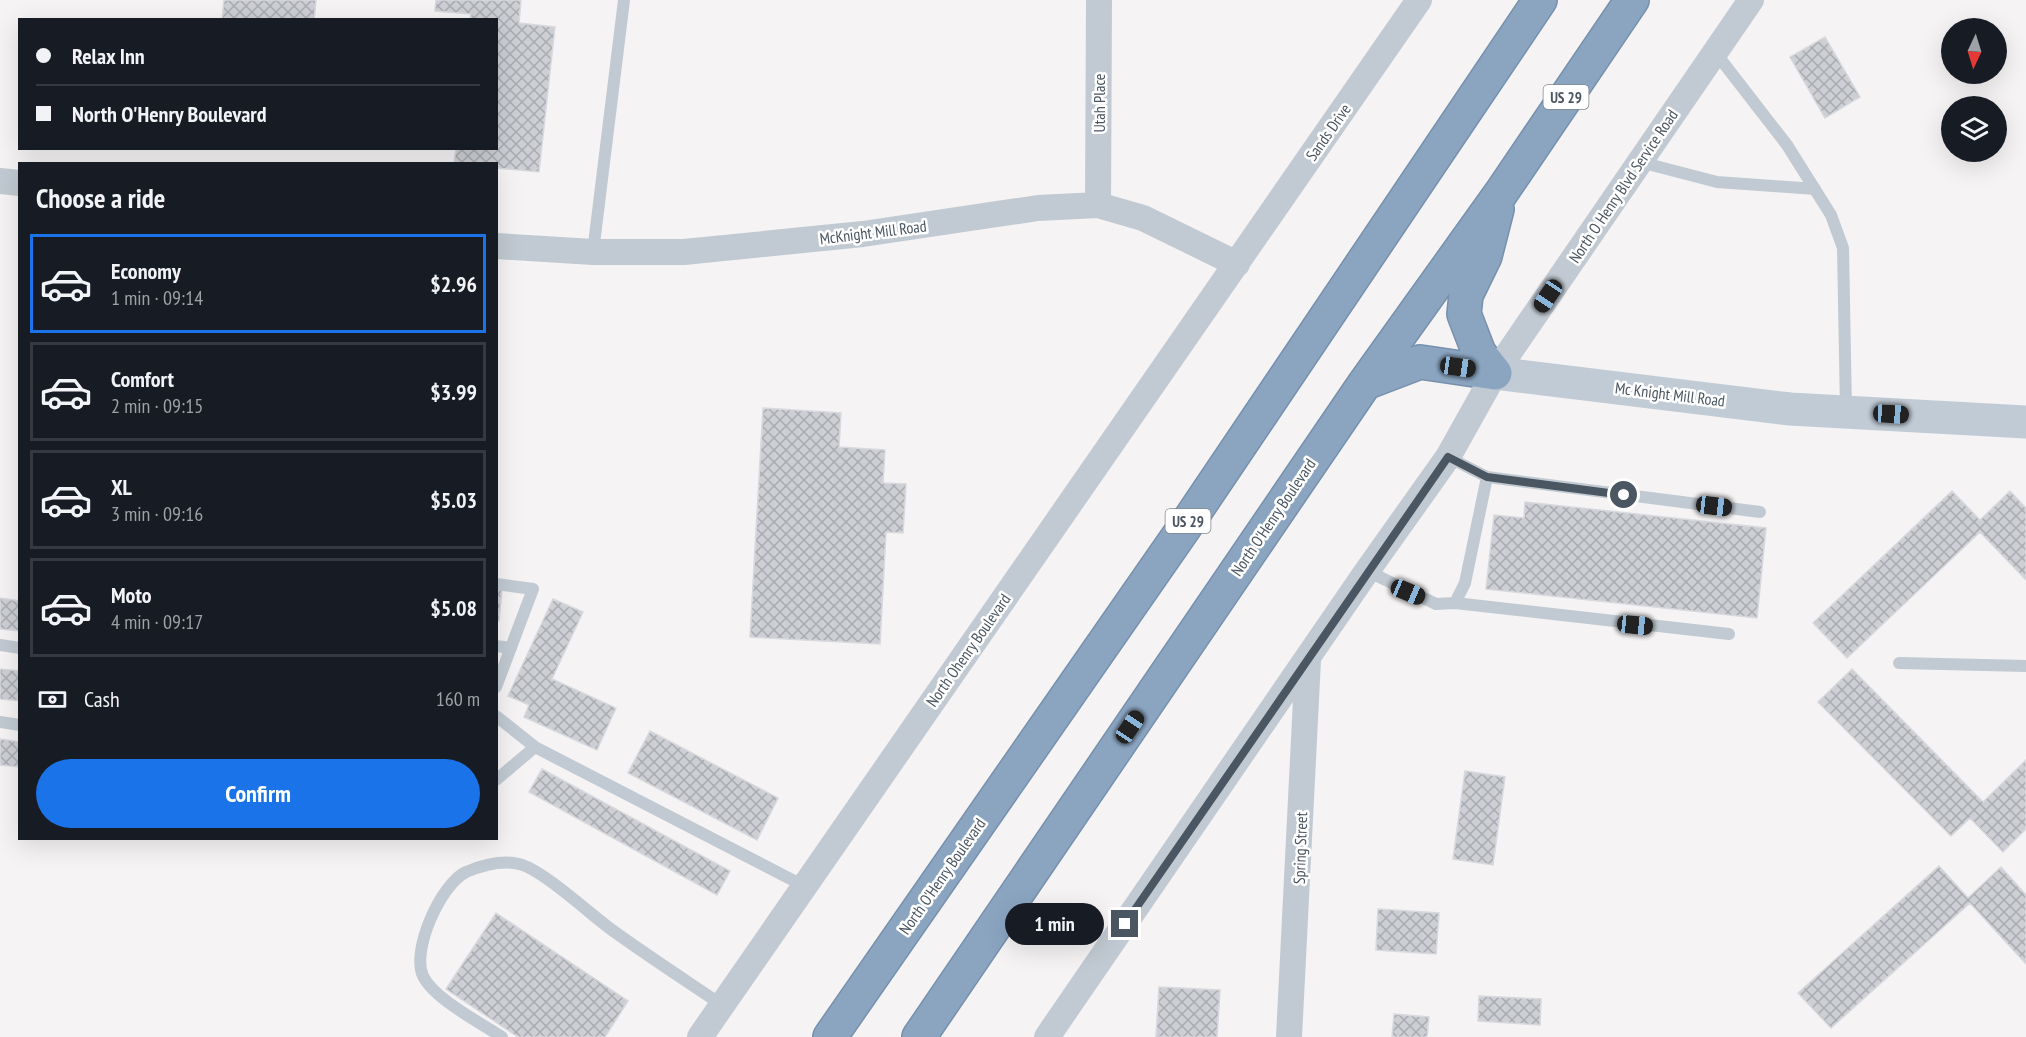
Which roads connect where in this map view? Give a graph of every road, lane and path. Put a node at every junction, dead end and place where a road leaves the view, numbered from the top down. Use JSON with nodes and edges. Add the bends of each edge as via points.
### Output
{"nodes":[{"id":1,"x":624,"y":0,"type":"edge"},
{"id":2,"x":1099,"y":0,"type":"edge"},
{"id":3,"x":1419,"y":0,"type":"edge"},
{"id":4,"x":1540,"y":0,"type":"edge"},
{"id":5,"x":1632,"y":0,"type":"edge"},
{"id":6,"x":1750,"y":0,"type":"edge"},
{"id":7,"x":1715,"y":52,"type":"junction"},
{"id":8,"x":1640,"y":162,"type":"junction"},
{"id":9,"x":0,"y":181,"type":"edge"},
{"id":10,"x":18,"y":183,"type":"edge"},
{"id":11,"x":1815,"y":189,"type":"junction"},
{"id":12,"x":1501,"y":193,"type":"junction"},
{"id":13,"x":1098,"y":205,"type":"junction"},
{"id":14,"x":498,"y":246,"type":"edge"},
{"id":15,"x":593,"y":252,"type":"junction"},
{"id":16,"x":1237,"y":264,"type":"junction"},
{"id":17,"x":1495,"y":373,"type":"junction"},
{"id":18,"x":1365,"y":383,"type":"junction"},
{"id":19,"x":1846,"y":412,"type":"junction"},
{"id":20,"x":2026,"y":422,"type":"edge"},
{"id":21,"x":1448,"y":457,"type":"junction"},
{"id":22,"x":1487,"y":477,"type":"junction"},
{"id":23,"x":1760,"y":512,"type":"dead end"},
{"id":24,"x":1367,"y":571,"type":"junction"},
{"id":25,"x":498,"y":584,"type":"edge"},
{"id":26,"x":1455,"y":603,"type":"junction"},
{"id":27,"x":1729,"y":634,"type":"dead end"},
{"id":28,"x":0,"y":645,"type":"edge"},
{"id":29,"x":498,"y":646,"type":"edge"},
{"id":30,"x":18,"y":648,"type":"edge"},
{"id":31,"x":511,"y":648,"type":"junction"},
{"id":32,"x":1308,"y":659,"type":"junction"},
{"id":33,"x":1899,"y":663,"type":"dead end"},
{"id":34,"x":2026,"y":666,"type":"edge"},
{"id":35,"x":498,"y":682,"type":"edge"},
{"id":36,"x":498,"y":718,"type":"edge"},
{"id":37,"x":0,"y":722,"type":"edge"},
{"id":38,"x":18,"y":724,"type":"edge"},
{"id":39,"x":535,"y":747,"type":"junction"},
{"id":40,"x":498,"y":778,"type":"edge"},
{"id":41,"x":804,"y":886,"type":"junction"},
{"id":42,"x":722,"y":1005,"type":"junction"},
{"id":43,"x":502,"y":1037,"type":"edge"},
{"id":44,"x":699,"y":1037,"type":"edge"},
{"id":45,"x":830,"y":1037,"type":"edge"},
{"id":46,"x":919,"y":1037,"type":"edge"},
{"id":47,"x":1047,"y":1037,"type":"edge"},
{"id":48,"x":1289,"y":1037,"type":"edge"}],
"edges":[{"from":1,"to":15,"type":"lane"},
{"from":2,"to":13,"type":"street","name":"Utah Place"},
{"from":3,"to":16,"type":"street","name":"Sands Drive"},
{"from":4,"to":45,"type":"highway","name":"North O'Henry Boulevard","number":"US 29","via":[[1177,537]]},
{"from":5,"to":12,"type":"highway","name":"North O'Henry Boulevard","number":"US 29"},
{"from":6,"to":7,"type":"street","name":"North O Henry Blvd Service Road"},
{"from":7,"to":8,"type":"street","name":"North O Henry Blvd Service Road"},
{"from":7,"to":11,"type":"lane","via":[[1787,145]]},
{"from":8,"to":11,"type":"lane","via":[[1717,182]]},
{"from":8,"to":17,"type":"street","name":"North O Henry Blvd Service Road"},
{"from":9,"to":10,"type":"street"},
{"from":11,"to":19,"type":"lane","via":[[1832,215],[1843,248]]},
{"from":12,"to":17,"type":"highway","via":[[1485,256],[1466,295],[1464,314],[1479,353]]},
{"from":12,"to":18,"type":"highway","name":"North O'Henry Boulevard","number":"US 29"},
{"from":13,"to":15,"type":"street","name":"McKnight Mill Road","via":[[1038,208],[734,248]]},
{"from":13,"to":16,"type":"street","name":"McKnight Mill Road","via":[[1143,218]]},
{"from":14,"to":15,"type":"street","name":"McKnight Mill Road"},
{"from":16,"to":41,"type":"street","name":"North Ohenry Boulevard"},
{"from":17,"to":18,"type":"highway","via":[[1420,362]]},
{"from":17,"to":19,"type":"street","name":"Mc Knight Mill Road","via":[[1790,409]]},
{"from":17,"to":21,"type":"street"},
{"from":18,"to":46,"type":"highway","name":"North O'Henry Boulevard","number":"US 29"},
{"from":19,"to":20,"type":"street"},
{"from":21,"to":22,"type":"lane"},
{"from":21,"to":24,"type":"street"},
{"from":22,"to":23,"type":"lane"},
{"from":22,"to":26,"type":"lane","via":[[1465,583]]},
{"from":24,"to":26,"type":"lane","via":[[1436,604]]},
{"from":24,"to":32,"type":"street"},
{"from":25,"to":31,"type":"lane","via":[[533,589]]},
{"from":26,"to":27,"type":"lane"},
{"from":28,"to":30,"type":"lane"},
{"from":29,"to":31,"type":"lane"},
{"from":31,"to":35,"type":"lane"},
{"from":32,"to":47,"type":"street"},
{"from":32,"to":48,"type":"street","name":"Spring Street"},
{"from":33,"to":34,"type":"lane"},
{"from":36,"to":39,"type":"lane"},
{"from":37,"to":38,"type":"lane"},
{"from":39,"to":40,"type":"lane"},
{"from":39,"to":41,"type":"lane"},
{"from":41,"to":42,"type":"street","name":"North Ohenry Boulevard"},
{"from":42,"to":43,"type":"lane","via":[[522,865],[501,862],[464,873],[441,899],[422,941],[419,964],[424,978],[441,996]]},
{"from":42,"to":44,"type":"street","name":"North Ohenry Boulevard"}]}
